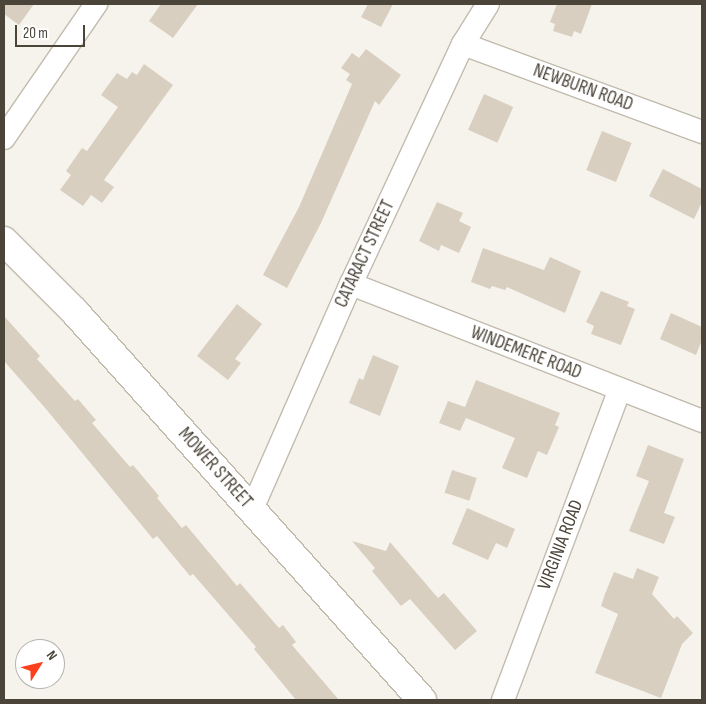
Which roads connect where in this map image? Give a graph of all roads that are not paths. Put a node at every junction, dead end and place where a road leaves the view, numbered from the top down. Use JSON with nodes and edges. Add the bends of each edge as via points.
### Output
{"nodes":[{"id":1,"x":96,"y":4,"type":"edge"},
{"id":2,"x":488,"y":4,"type":"edge"},
{"id":3,"x":464,"y":44,"type":"junction"},
{"id":4,"x":702,"y":132,"type":"edge"},
{"id":5,"x":4,"y":138,"type":"edge"},
{"id":6,"x":4,"y":240,"type":"edge"},
{"id":7,"x":351,"y":284,"type":"junction"},
{"id":8,"x":620,"y":389,"type":"junction"},
{"id":9,"x":702,"y":421,"type":"edge"},
{"id":10,"x":252,"y":510,"type":"junction"},
{"id":11,"x":422,"y":700,"type":"edge"},
{"id":12,"x":503,"y":700,"type":"edge"}],
"edges":[{"from":1,"to":5,"type":"street"},
{"from":2,"to":3,"type":"street","name":"CATARACT STREET"},
{"from":3,"to":4,"type":"street","name":"NEWBURN ROAD"},
{"from":3,"to":7,"type":"street","name":"CATARACT STREET"},
{"from":6,"to":10,"type":"street","name":"MOWER STREET","via":[[64,300]]},
{"from":7,"to":8,"type":"street","name":"WINDEMERE ROAD"},
{"from":7,"to":10,"type":"street","name":"CATARACT STREET"},
{"from":8,"to":9,"type":"street","name":"WINDEMERE ROAD"},
{"from":8,"to":12,"type":"street","name":"VIRGINIA ROAD"},
{"from":10,"to":11,"type":"street","name":"MOWER STREET"}]}
